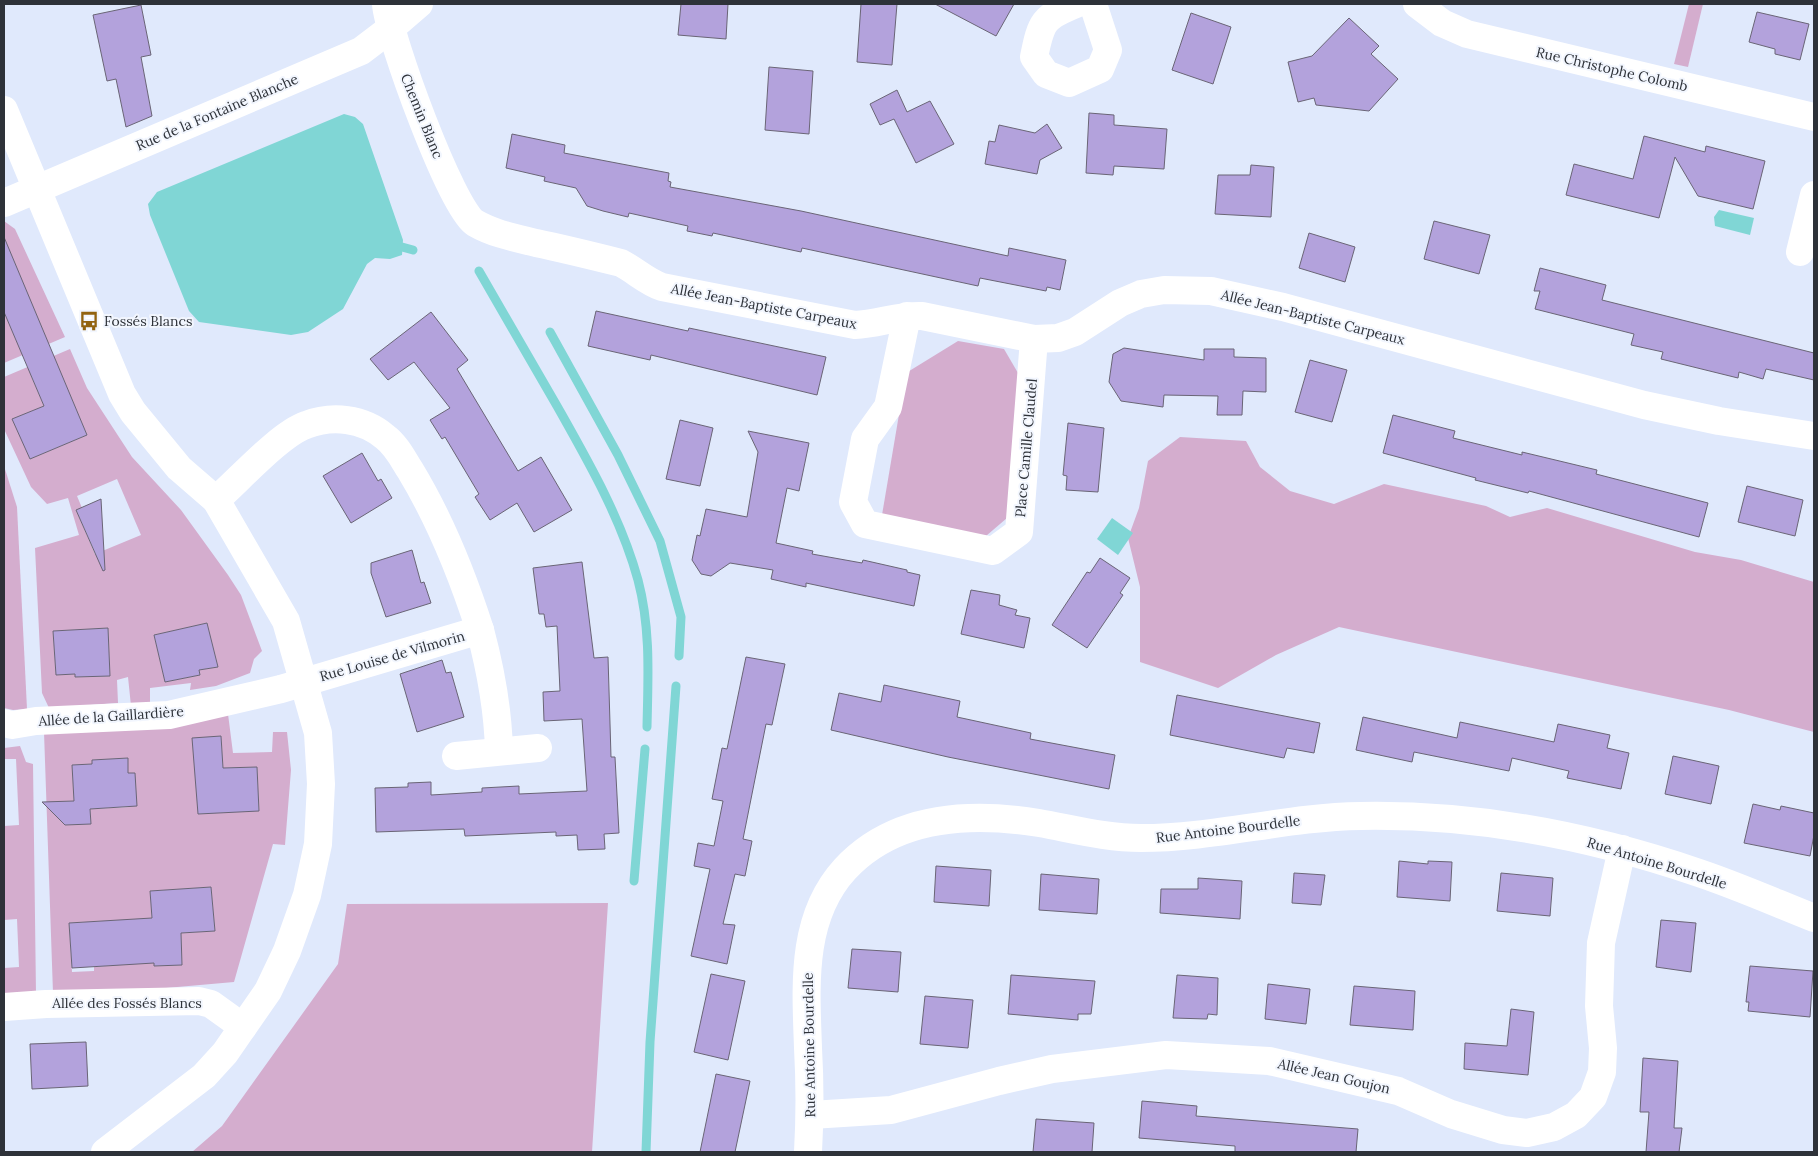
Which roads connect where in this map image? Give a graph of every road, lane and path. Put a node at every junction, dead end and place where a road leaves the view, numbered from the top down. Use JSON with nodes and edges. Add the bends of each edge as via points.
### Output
{"nodes":[{"id":1,"x":419,"y":4,"type":"edge"},
{"id":2,"x":1076,"y":4,"type":"edge"},
{"id":3,"x":1093,"y":4,"type":"edge"},
{"id":4,"x":1417,"y":4,"type":"edge"},
{"id":5,"x":388,"y":16,"type":"edge"},
{"id":6,"x":4,"y":110,"type":"edge"},
{"id":7,"x":1814,"y":117,"type":"edge"},
{"id":8,"x":36,"y":190,"type":"junction"},
{"id":9,"x":1814,"y":195,"type":"edge"},
{"id":10,"x":4,"y":203,"type":"edge"},
{"id":11,"x":473,"y":222,"type":"joint"},
{"id":12,"x":1800,"y":252,"type":"dead end"},
{"id":13,"x":907,"y":316,"type":"junction"},
{"id":14,"x":1034,"y":339,"type":"junction"},
{"id":15,"x":1814,"y":436,"type":"edge"},
{"id":16,"x":216,"y":500,"type":"junction"},
{"id":17,"x":480,"y":630,"type":"junction"},
{"id":18,"x":304,"y":682,"type":"junction"},
{"id":19,"x":4,"y":723,"type":"edge"},
{"id":20,"x":538,"y":748,"type":"dead end"},
{"id":21,"x":499,"y":751,"type":"junction"},
{"id":22,"x":456,"y":756,"type":"dead end"},
{"id":23,"x":1622,"y":850,"type":"junction"},
{"id":24,"x":1814,"y":918,"type":"edge"},
{"id":25,"x":4,"y":1007,"type":"edge"},
{"id":26,"x":243,"y":1028,"type":"junction"},
{"id":27,"x":811,"y":1115,"type":"junction"},
{"id":28,"x":105,"y":1152,"type":"edge"},
{"id":29,"x":808,"y":1152,"type":"edge"}],
"edges":[{"from":1,"to":5,"type":"street","name":"Rue de la Fontaine Blanche"},
{"from":2,"to":3,"type":"street","via":[[1051,14],[1039,33],[1034,57],[1046,74],[1069,83],[1100,69],[1108,50]]},
{"from":4,"to":7,"type":"street","name":"Rue Christophe Colomb","via":[[1442,23],[1467,34]]},
{"from":5,"to":8,"type":"street","name":"Rue de la Fontaine Blanche","via":[[361,51]]},
{"from":5,"to":11,"type":"street","name":"Chemin Blanc","via":[[408,82],[453,192]]},
{"from":6,"to":8,"type":"street"},
{"from":8,"to":10,"type":"street","name":"Rue de la Fontaine Blanche"},
{"from":8,"to":16,"type":"street","via":[[122,394],[180,468]]},
{"from":9,"to":12,"type":"street"},
{"from":11,"to":13,"type":"street","name":"Allée Jean-Baptiste Carpeaux","via":[[499,234],[621,263],[650,283],[662,287],[855,325]]},
{"from":13,"to":14,"type":"street","name":"Allée Jean-Baptiste Carpeaux","via":[[922,316]]},
{"from":13,"to":14,"type":"street","name":"Place Camille Claudel","via":[[888,408],[865,439],[853,502],[866,524],[993,551],[1019,532]]},
{"from":14,"to":15,"type":"street","name":"Allée Jean-Baptiste Carpeaux","via":[[1058,338],[1075,332],[1120,303],[1141,294],[1164,290],[1211,291],[1283,307],[1644,406]]},
{"from":16,"to":17,"type":"street","name":"Rue Louise de Vilmorin","via":[[286,437],[305,425],[350,420],[368,426],[386,437],[398,451],[423,492],[450,546]]},
{"from":16,"to":18,"type":"street","via":[[286,622]]},
{"from":17,"to":18,"type":"street","name":"Rue Louise de Vilmorin"},
{"from":17,"to":21,"type":"street","name":"Rue Louise de Vilmorin","via":[[498,710]]},
{"from":18,"to":19,"type":"street","name":"Allée de la Gaillardière","via":[[169,715]]},
{"from":18,"to":26,"type":"street","via":[[318,733],[321,784],[318,844],[307,895],[287,951],[268,991]]},
{"from":20,"to":21,"type":"street"},
{"from":21,"to":22,"type":"street"},
{"from":23,"to":24,"type":"street","name":"Rue Antoine Bourdelle","via":[[1701,873]]},
{"from":23,"to":27,"type":"street","name":"Rue Antoine Bourdelle","via":[[1581,839],[1475,821],[1420,817],[1292,820],[1216,833],[1140,838],[1097,836],[988,818],[948,818],[909,827],[869,846],[843,870],[822,904],[810,941],[806,981]]},
{"from":23,"to":27,"type":"street","name":"Allée Jean Goujon","via":[[1601,943],[1602,1072],[1593,1097],[1576,1115],[1554,1127],[1527,1133],[1503,1130],[1451,1114],[1398,1091],[1269,1061],[1166,1055],[1052,1069],[891,1110]]},
{"from":25,"to":26,"type":"street","name":"Allée des Fossés Blancs","via":[[199,1001],[211,1004]]},
{"from":26,"to":28,"type":"street","via":[[204,1076]]},
{"from":27,"to":29,"type":"street","name":"Rue Antoine Bourdelle"}]}
